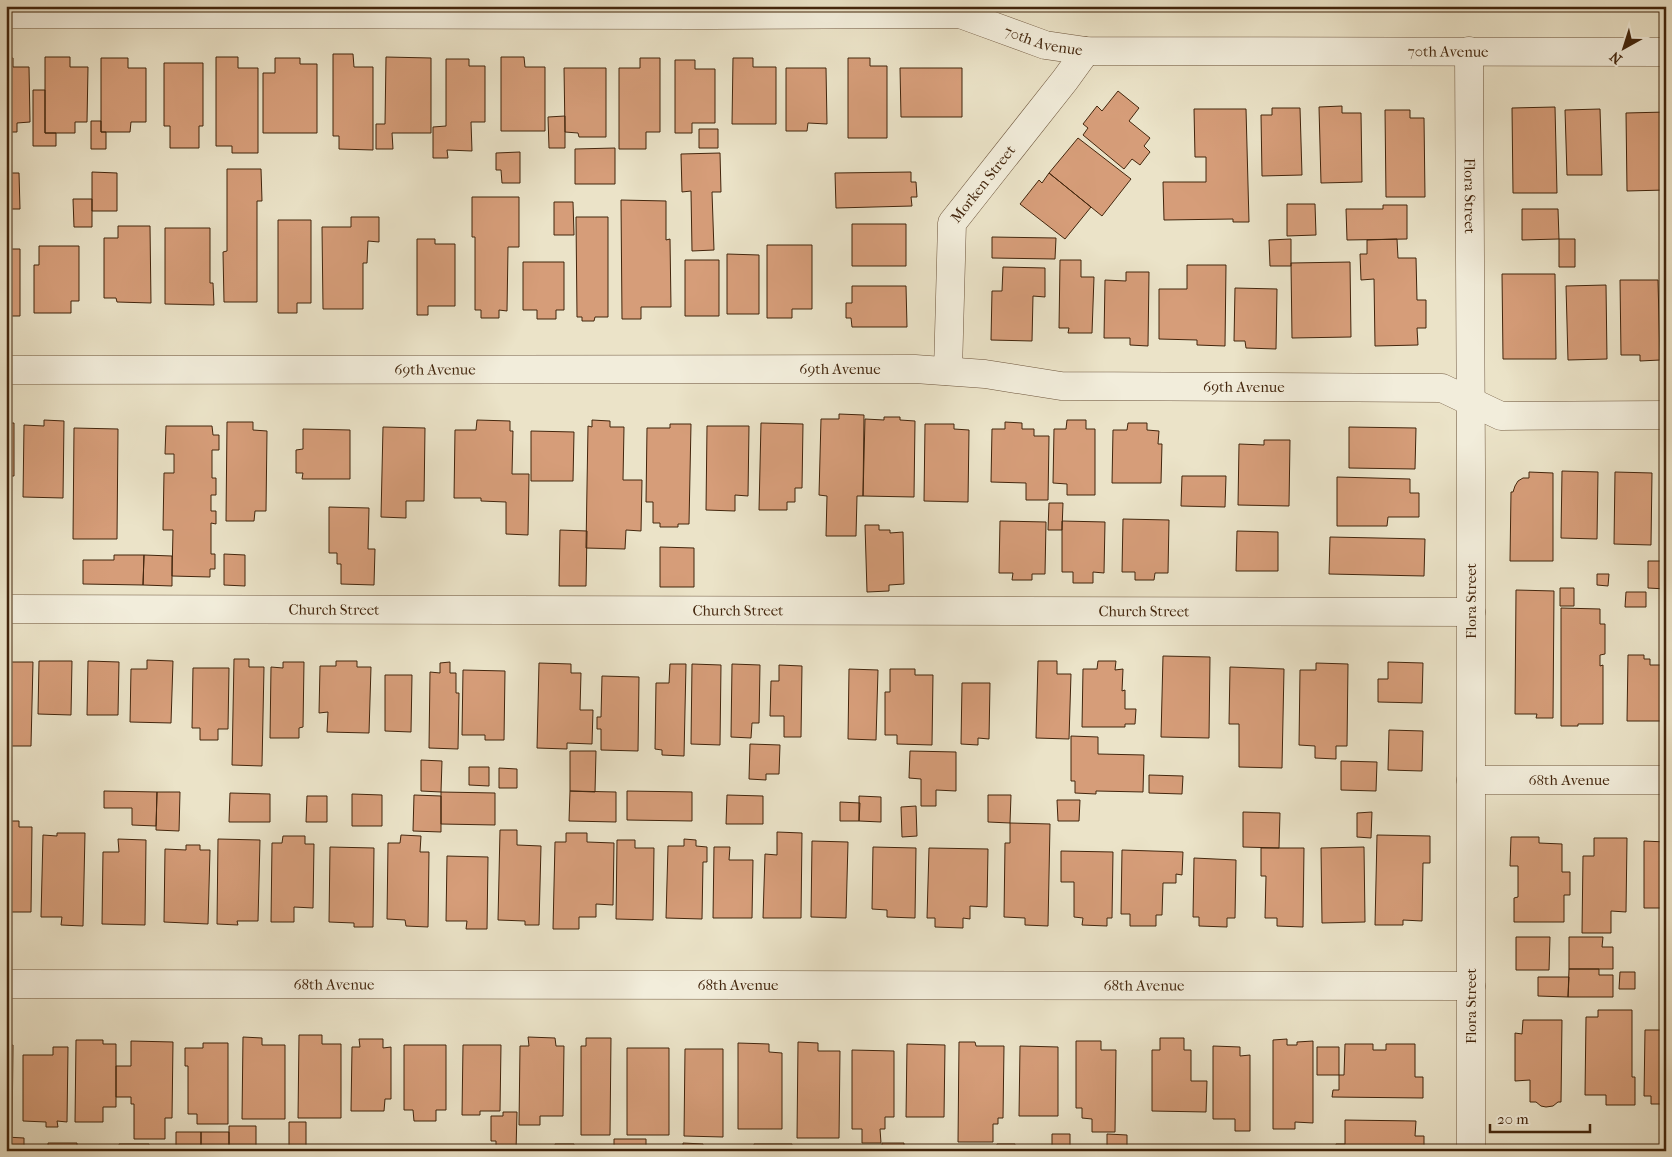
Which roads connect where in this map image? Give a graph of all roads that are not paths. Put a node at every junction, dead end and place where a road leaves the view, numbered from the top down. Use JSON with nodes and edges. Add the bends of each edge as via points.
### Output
{"nodes":[{"id":1,"x":539,"y":10,"type":"edge"},
{"id":2,"x":50,"y":11,"type":"edge"},
{"id":3,"x":6,"y":14,"type":"edge"},
{"id":4,"x":1086,"y":51,"type":"junction"},
{"id":5,"x":1469,"y":51,"type":"junction"},
{"id":6,"x":1666,"y":52,"type":"edge"},
{"id":7,"x":6,"y":370,"type":"edge"},
{"id":8,"x":948,"y":372,"type":"junction"},
{"id":9,"x":1471,"y":401,"type":"junction"},
{"id":10,"x":1666,"y":415,"type":"edge"},
{"id":11,"x":6,"y":609,"type":"edge"},
{"id":12,"x":1471,"y":612,"type":"junction"},
{"id":13,"x":1471,"y":780,"type":"junction"},
{"id":14,"x":1666,"y":780,"type":"edge"},
{"id":15,"x":6,"y":984,"type":"edge"},
{"id":16,"x":1470,"y":986,"type":"junction"},
{"id":17,"x":1471,"y":1151,"type":"edge"}],
"edges":[{"from":1,"to":2,"type":"street","name":"70th Avenue"},
{"from":1,"to":4,"type":"street","name":"70th Avenue","via":[[960,14],[1045,45]]},
{"from":2,"to":3,"type":"street","name":"70th Avenue"},
{"from":4,"to":5,"type":"street","name":"70th Avenue"},
{"from":4,"to":8,"type":"street","name":"Morken Street","via":[[952,223]]},
{"from":5,"to":6,"type":"street","name":"70th Avenue"},
{"from":5,"to":9,"type":"street","name":"Flora Street"},
{"from":7,"to":8,"type":"street","name":"69th Avenue","via":[[915,369]]},
{"from":8,"to":9,"type":"street","name":"69th Avenue","via":[[985,374],[1061,386],[1442,388]]},
{"from":9,"to":10,"type":"street","name":"69th Avenue","via":[[1501,416]]},
{"from":9,"to":12,"type":"street","name":"Flora Street"},
{"from":11,"to":12,"type":"street","name":"Church Street"},
{"from":12,"to":13,"type":"street","name":"Flora Street"},
{"from":13,"to":14,"type":"street","name":"68th Avenue"},
{"from":13,"to":16,"type":"street","name":"Flora Street"},
{"from":15,"to":16,"type":"street","name":"68th Avenue"},
{"from":16,"to":17,"type":"street","name":"Flora Street"}]}
